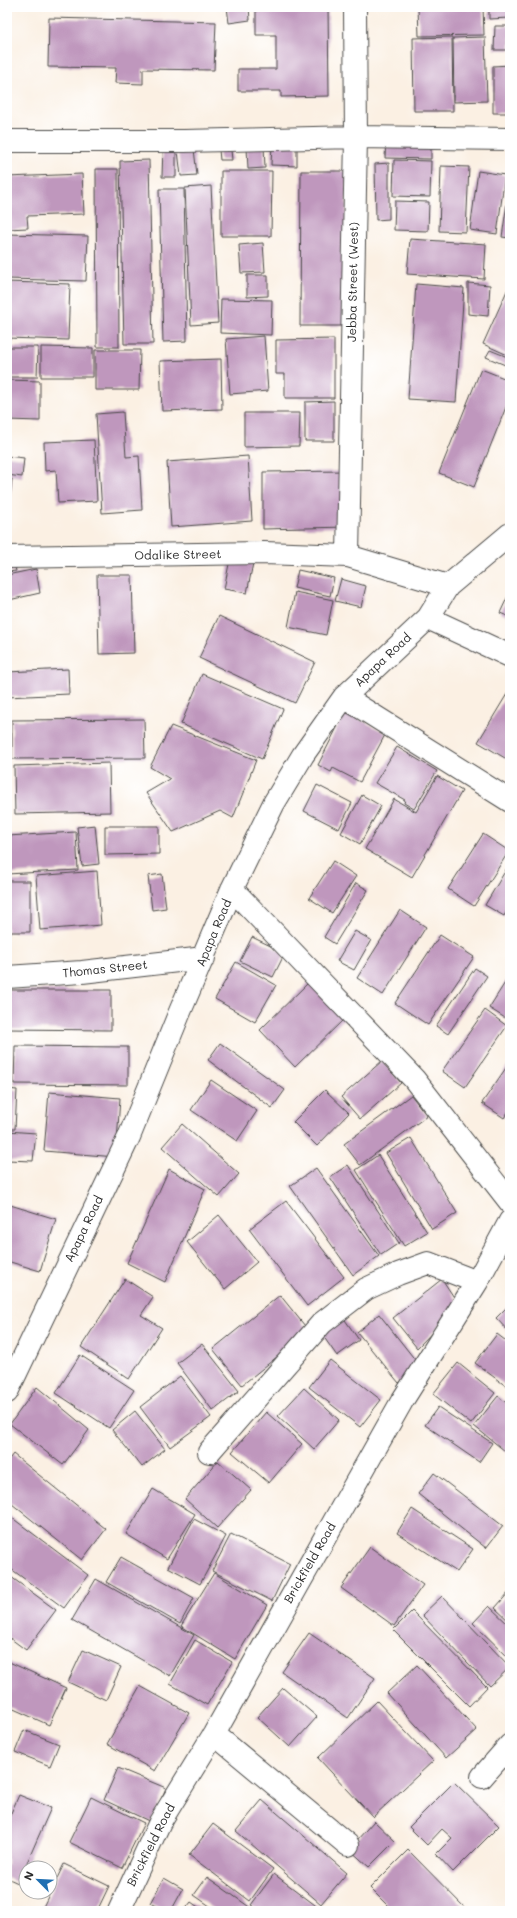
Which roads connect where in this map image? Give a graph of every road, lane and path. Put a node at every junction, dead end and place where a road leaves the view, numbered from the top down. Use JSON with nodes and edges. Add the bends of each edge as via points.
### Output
{"nodes":[{"id":1,"x":355,"y":7,"type":"edge"},
{"id":2,"x":356,"y":137,"type":"junction"},
{"id":3,"x":510,"y":139,"type":"edge"},
{"id":4,"x":7,"y":141,"type":"edge"},
{"id":5,"x":510,"y":534,"type":"edge"},
{"id":6,"x":348,"y":556,"type":"junction"},
{"id":7,"x":7,"y":557,"type":"edge"},
{"id":8,"x":448,"y":586,"type":"junction"},
{"id":9,"x":428,"y":618,"type":"junction"},
{"id":10,"x":510,"y":656,"type":"edge"},
{"id":11,"x":344,"y":697,"type":"junction"},
{"id":12,"x":510,"y":801,"type":"edge"},
{"id":13,"x":232,"y":889,"type":"junction"},
{"id":14,"x":204,"y":958,"type":"junction"},
{"id":15,"x":7,"y":978,"type":"edge"},
{"id":16,"x":510,"y":1202,"type":"edge"},
{"id":17,"x":510,"y":1220,"type":"edge"},
{"id":18,"x":477,"y":1282,"type":"junction"},
{"id":19,"x":7,"y":1392,"type":"edge"},
{"id":20,"x":210,"y":1452,"type":"dead end"},
{"id":21,"x":214,"y":1734,"type":"junction"},
{"id":22,"x":510,"y":1745,"type":"edge"},
{"id":23,"x":482,"y":1777,"type":"dead end"},
{"id":24,"x":348,"y":1845,"type":"dead end"},
{"id":25,"x":119,"y":1911,"type":"edge"}],
"edges":[{"from":1,"to":2,"type":"street","name":"Jebba Street (West)"},
{"from":2,"to":3,"type":"street"},
{"from":2,"to":4,"type":"street"},
{"from":2,"to":6,"type":"street","name":"Jebba Street (West)"},
{"from":5,"to":8,"type":"street","name":"Apapa Road"},
{"from":6,"to":7,"type":"street","name":"Odalike Street","via":[[264,553]]},
{"from":6,"to":8,"type":"street","name":"Odalike Street"},
{"from":8,"to":9,"type":"street","name":"Apapa Road"},
{"from":9,"to":10,"type":"street"},
{"from":9,"to":11,"type":"street","name":"Apapa Road"},
{"from":11,"to":12,"type":"street"},
{"from":11,"to":13,"type":"street","name":"Apapa Road","via":[[303,755],[274,803]]},
{"from":13,"to":14,"type":"street","name":"Apapa Road"},
{"from":13,"to":16,"type":"street","via":[[414,1078]]},
{"from":14,"to":15,"type":"street","name":"Thomas Street"},
{"from":14,"to":19,"type":"street","name":"Apapa Road","via":[[129,1137]]},
{"from":17,"to":18,"type":"street","name":"Brickfield Road"},
{"from":18,"to":20,"type":"street","via":[[428,1264],[398,1274],[366,1290],[322,1323]]},
{"from":18,"to":21,"type":"street","name":"Brickfield Road","via":[[402,1401]]},
{"from":21,"to":24,"type":"street"},
{"from":21,"to":25,"type":"street","name":"Brickfield Road","via":[[160,1822]]},
{"from":22,"to":23,"type":"street"}]}
